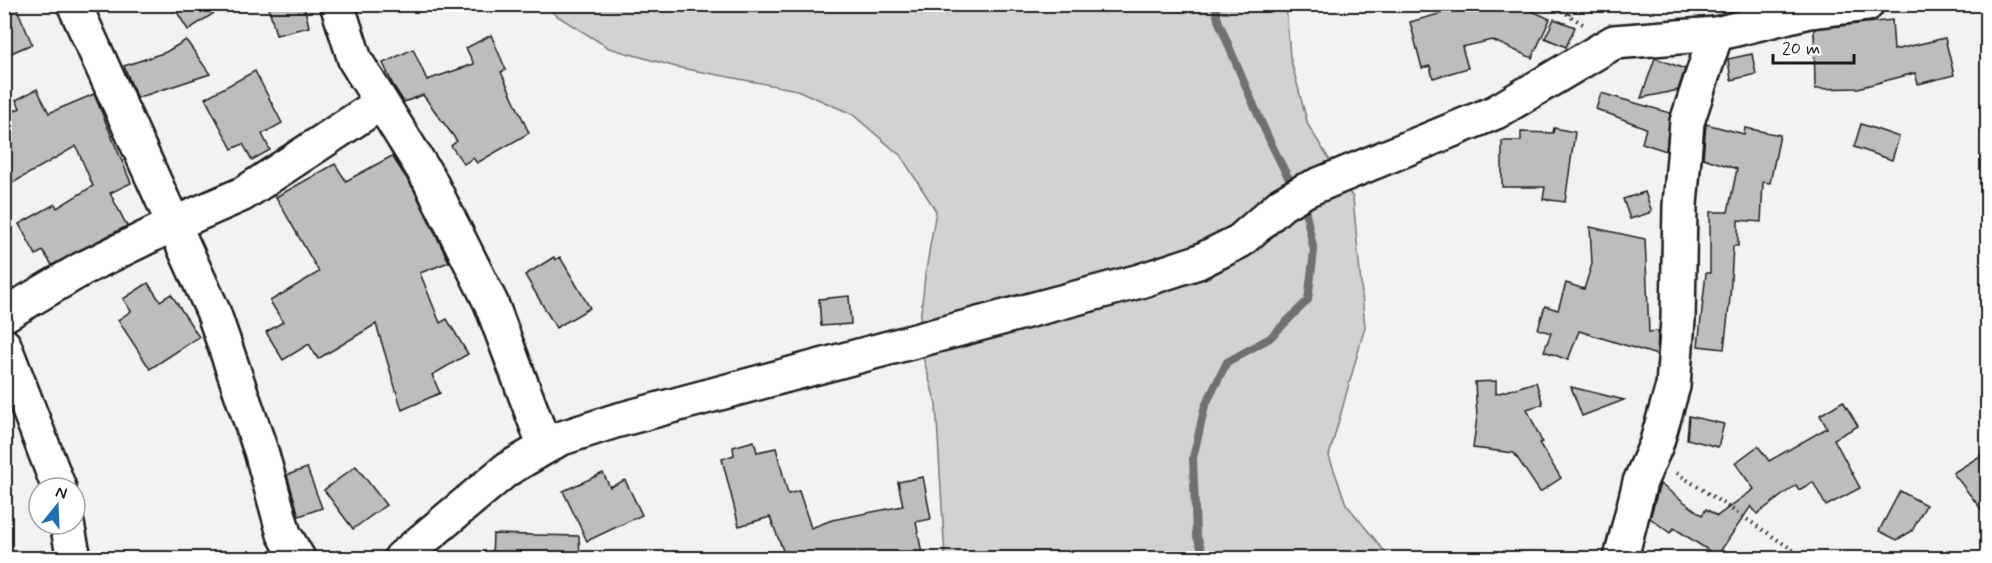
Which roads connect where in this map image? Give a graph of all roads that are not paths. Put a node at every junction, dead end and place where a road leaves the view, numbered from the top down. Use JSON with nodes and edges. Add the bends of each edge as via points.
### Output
{"nodes":[{"id":1,"x":74,"y":4,"type":"edge"},
{"id":2,"x":337,"y":4,"type":"edge"},
{"id":3,"x":1867,"y":4,"type":"edge"},
{"id":4,"x":1716,"y":34,"type":"junction"},
{"id":5,"x":381,"y":103,"type":"junction"},
{"id":6,"x":174,"y":224,"type":"junction"},
{"id":7,"x":4,"y":315,"type":"edge"},
{"id":8,"x":4,"y":345,"type":"edge"},
{"id":9,"x":545,"y":447,"type":"junction"},
{"id":10,"x":54,"y":476,"type":"edge"},
{"id":11,"x":69,"y":536,"type":"edge"},
{"id":12,"x":74,"y":558,"type":"edge"},
{"id":13,"x":298,"y":558,"type":"edge"},
{"id":14,"x":401,"y":558,"type":"edge"},
{"id":15,"x":1621,"y":558,"type":"edge"}],
"edges":[{"from":1,"to":6,"type":"street"},
{"from":2,"to":5,"type":"street","via":[[356,60]]},
{"from":3,"to":4,"type":"street","via":[[1809,11]]},
{"from":4,"to":9,"type":"street","via":[[1614,42],[1496,112],[1294,197],[1240,242],[1198,262],[615,421]]},
{"from":4,"to":15,"type":"street","via":[[1687,122],[1673,386],[1640,482]]},
{"from":5,"to":6,"type":"street","via":[[243,194]]},
{"from":5,"to":9,"type":"street","via":[[429,179],[491,303]]},
{"from":6,"to":7,"type":"street","via":[[82,269]]},
{"from":6,"to":13,"type":"street","via":[[213,310],[261,451],[284,534]]},
{"from":8,"to":10,"type":"street"},
{"from":9,"to":14,"type":"street","via":[[506,470]]},
{"from":11,"to":12,"type":"street"}]}
